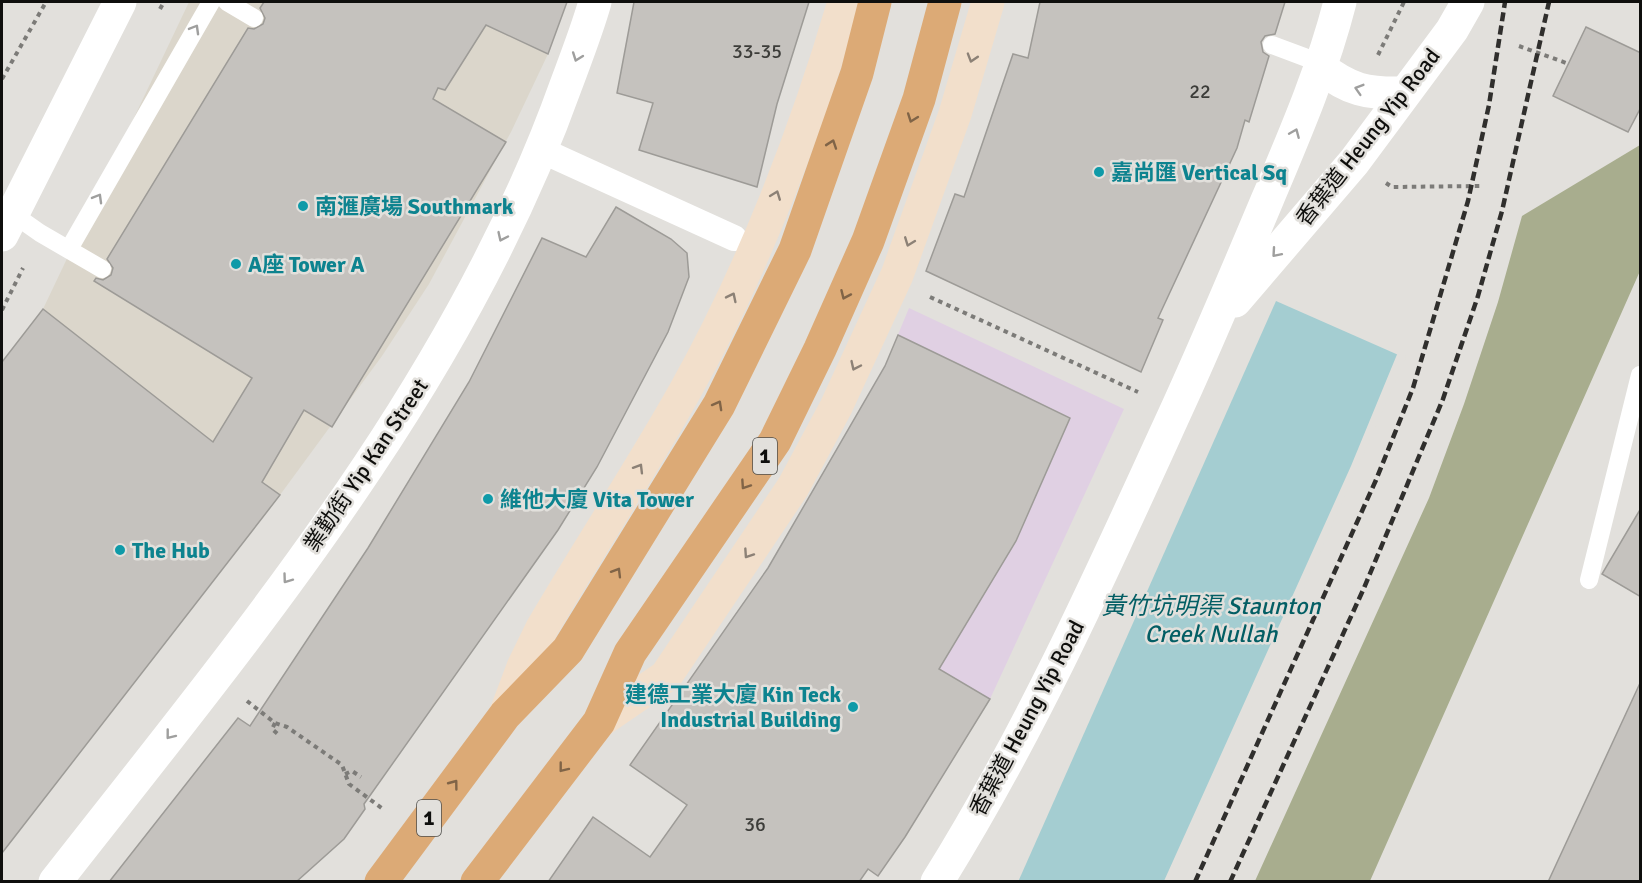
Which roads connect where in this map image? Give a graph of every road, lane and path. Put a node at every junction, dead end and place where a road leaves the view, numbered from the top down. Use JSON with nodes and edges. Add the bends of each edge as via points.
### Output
{"nodes":[{"id":1,"x":46,"y":2,"type":"edge"},
{"id":2,"x":120,"y":2,"type":"edge"},
{"id":3,"x":211,"y":2,"type":"edge"},
{"id":4,"x":227,"y":2,"type":"edge"},
{"id":5,"x":595,"y":2,"type":"edge"},
{"id":6,"x":844,"y":2,"type":"edge"},
{"id":7,"x":875,"y":2,"type":"edge"},
{"id":8,"x":945,"y":2,"type":"edge"},
{"id":9,"x":988,"y":2,"type":"edge"},
{"id":10,"x":1340,"y":2,"type":"edge"},
{"id":11,"x":1468,"y":2,"type":"edge"},
{"id":12,"x":254,"y":18,"type":"dead end"},
{"id":13,"x":1272,"y":45,"type":"dead end"},
{"id":14,"x":1519,"y":46,"type":"dead end"},
{"id":15,"x":1569,"y":64,"type":"dead end"},
{"id":16,"x":1320,"y":67,"type":"junction"},
{"id":17,"x":2,"y":79,"type":"edge"},
{"id":18,"x":1404,"y":93,"type":"junction"},
{"id":19,"x":543,"y":151,"type":"junction"},
{"id":20,"x":7,"y":224,"type":"edge"},
{"id":21,"x":734,"y":238,"type":"dead end"},
{"id":22,"x":69,"y":249,"type":"junction"},
{"id":23,"x":102,"y":269,"type":"dead end"},
{"id":24,"x":921,"y":293,"type":"dead end"},
{"id":25,"x":1216,"y":323,"type":"junction"},
{"id":26,"x":1641,"y":375,"type":"edge"},
{"id":27,"x":1138,"y":392,"type":"dead end"},
{"id":28,"x":1589,"y":580,"type":"dead end"},
{"id":29,"x":246,"y":700,"type":"dead end"},
{"id":30,"x":505,"y":716,"type":"junction"},
{"id":31,"x":599,"y":722,"type":"junction"},
{"id":32,"x":275,"y":723,"type":"junction"},
{"id":33,"x":279,"y":735,"type":"dead end"},
{"id":34,"x":345,"y":774,"type":"junction"},
{"id":35,"x":361,"y":777,"type":"dead end"},
{"id":36,"x":382,"y":809,"type":"dead end"},
{"id":37,"x":55,"y":882,"type":"edge"},
{"id":38,"x":381,"y":882,"type":"edge"},
{"id":39,"x":477,"y":882,"type":"edge"},
{"id":40,"x":937,"y":882,"type":"edge"}],
"edges":[{"from":1,"to":17,"type":"path"},
{"from":2,"to":20,"type":"street"},
{"from":22,"to":3,"type":"lane","one_way":true},
{"from":4,"to":12,"type":"lane"},
{"from":5,"to":19,"type":"street","name":"業勤街 Yip Kan Street","one_way":true},
{"from":30,"to":6,"type":"main road","one_way":true,"via":[[542,628],[686,390],[755,250],[826,62]]},
{"from":30,"to":7,"type":"highway","number":"1","one_way":true,"via":[[568,650],[719,405],[790,261],[857,73]]},
{"from":8,"to":31,"type":"highway","number":"1","one_way":true,"via":[[919,99],[868,241],[820,350],[775,441],[630,653]]},
{"from":9,"to":31,"type":"main road","one_way":true,"via":[[955,114],[901,264],[836,407],[803,467],[666,676]]},
{"from":10,"to":16,"type":"street","name":"香葉道 Heung Yip Road"},
{"from":11,"to":18,"type":"street","name":"香葉道 Heung Yip Road","via":[[1452,30]]},
{"from":13,"to":16,"type":"lane"},
{"from":14,"to":15,"type":"path"},
{"from":18,"to":16,"type":"street","one_way":true,"via":[[1361,91],[1339,82]]},
{"from":25,"to":16,"type":"street","name":"香葉道 Heung Yip Road","one_way":true},
{"from":18,"to":25,"type":"street","name":"香葉道 Heung Yip Road","one_way":true,"via":[[1354,162]]},
{"from":19,"to":21,"type":"street"},
{"from":19,"to":37,"type":"street","name":"業勤街 Yip Kan Street","one_way":true,"via":[[490,263],[441,352],[363,476],[199,698]]},
{"from":20,"to":22,"type":"lane"},
{"from":22,"to":23,"type":"lane"},
{"from":24,"to":27,"type":"path"},
{"from":25,"to":40,"type":"street","name":"香葉道 Heung Yip Road","via":[[1065,651],[1012,754]]},
{"from":26,"to":28,"type":"lane"},
{"from":29,"to":32,"type":"path"},
{"from":38,"to":30,"type":"highway","number":"1","one_way":true},
{"from":31,"to":39,"type":"highway","number":"1","one_way":true},
{"from":32,"to":33,"type":"path","via":[[272,729]]},
{"from":32,"to":34,"type":"path","via":[[287,726],[342,765]]},
{"from":34,"to":35,"type":"path","via":[[352,771]]},
{"from":34,"to":36,"type":"path","via":[[350,784]]}]}
